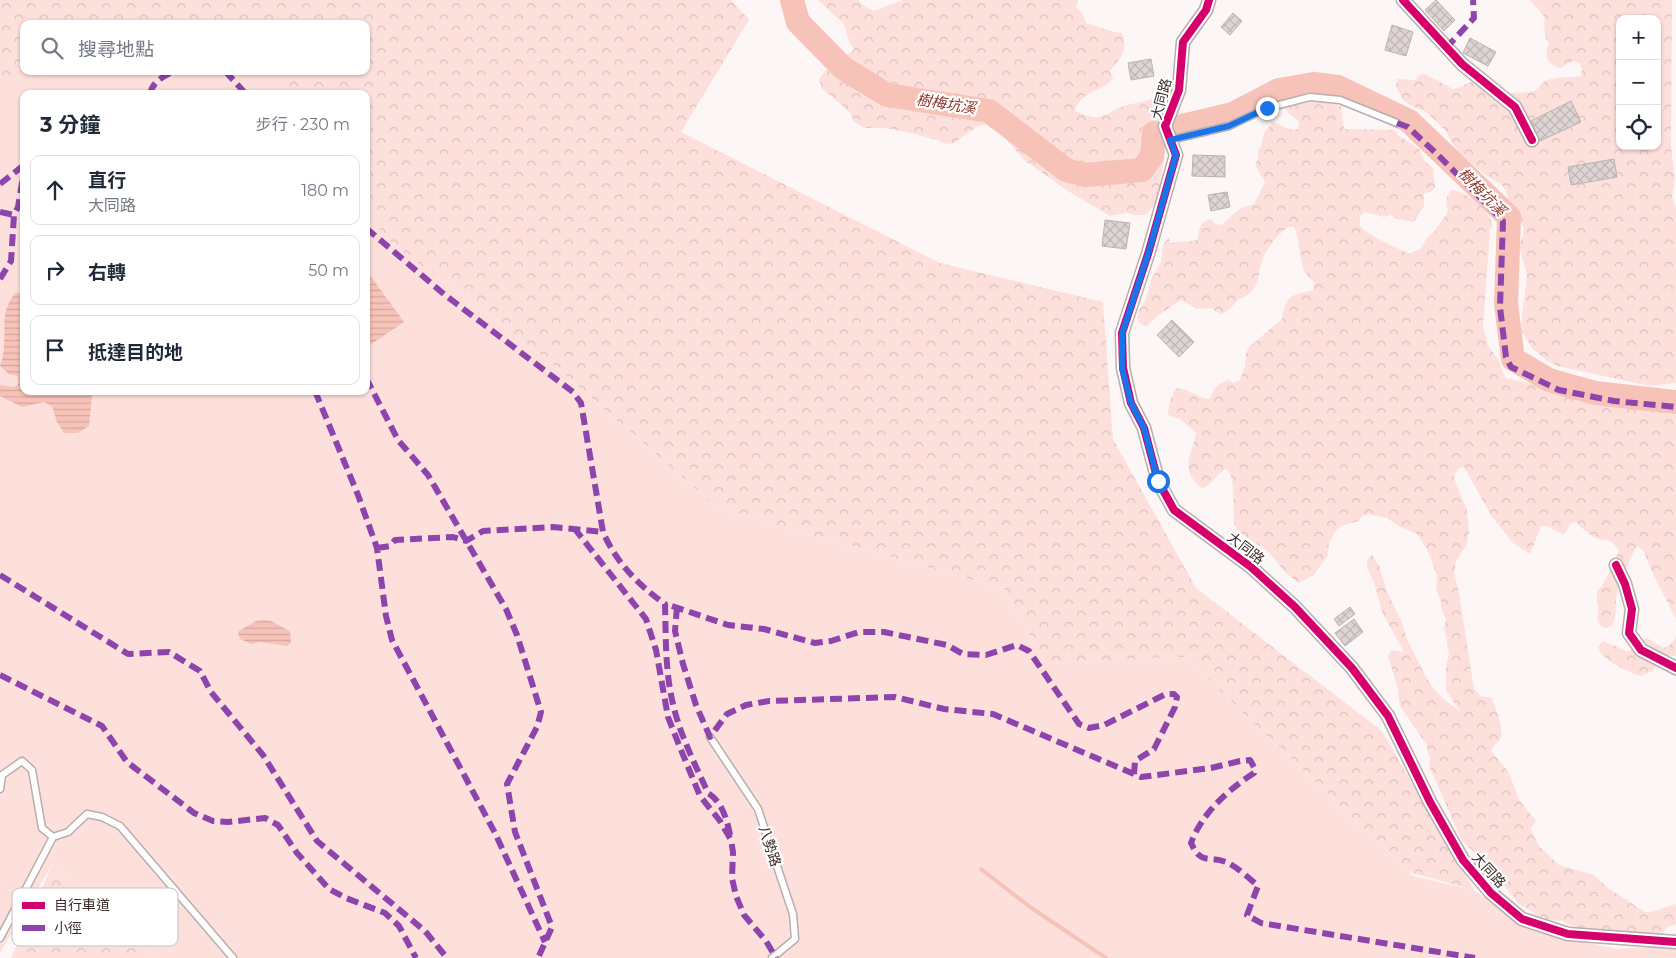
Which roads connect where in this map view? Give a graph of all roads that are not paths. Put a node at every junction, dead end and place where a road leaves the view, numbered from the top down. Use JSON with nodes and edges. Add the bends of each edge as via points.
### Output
{"nodes":[{"id":1,"x":1209,"y":0,"type":"edge"},
{"id":2,"x":1403,"y":0,"type":"edge"},
{"id":3,"x":1397,"y":122,"type":"dead end"},
{"id":4,"x":1170,"y":140,"type":"junction"},
{"id":5,"x":1532,"y":140,"type":"dead end"},
{"id":6,"x":1616,"y":565,"type":"dead end"},
{"id":7,"x":1676,"y":668,"type":"edge"},
{"id":8,"x":710,"y":737,"type":"dead end"},
{"id":9,"x":0,"y":789,"type":"edge"},
{"id":10,"x":53,"y":837,"type":"junction"},
{"id":11,"x":26,"y":888,"type":"edge"},
{"id":12,"x":173,"y":888,"type":"edge"},
{"id":13,"x":178,"y":894,"type":"edge"},
{"id":14,"x":12,"y":915,"type":"edge"},
{"id":15,"x":0,"y":938,"type":"edge"},
{"id":16,"x":1676,"y":942,"type":"edge"},
{"id":17,"x":232,"y":958,"type":"edge"},
{"id":18,"x":772,"y":958,"type":"edge"}],
"edges":[{"from":1,"to":4,"type":"street","name":"大同路","via":[[1206,10],[1183,42],[1179,90],[1165,126]]},
{"from":2,"to":5,"type":"street","via":[[1462,64],[1515,107]]},
{"from":3,"to":4,"type":"lane","via":[[1340,100],[1310,97],[1267,108],[1229,126]]},
{"from":4,"to":16,"type":"street","name":"大同路","via":[[1176,155],[1122,334],[1122,368],[1131,403],[1144,428],[1158,481],[1174,510],[1251,567],[1295,607],[1352,668],[1388,716],[1462,860],[1491,893],[1522,919],[1568,934]]},
{"from":6,"to":7,"type":"street","via":[[1632,609],[1629,633],[1641,650]]},
{"from":8,"to":18,"type":"lane","name":"八勢路","via":[[758,809],[793,914],[795,939]]},
{"from":9,"to":10,"type":"lane","via":[[2,775],[22,760],[32,770],[42,828]]},
{"from":10,"to":11,"type":"lane"},
{"from":10,"to":12,"type":"lane","via":[[68,832],[87,814],[102,817],[120,826]]},
{"from":13,"to":17,"type":"lane"},
{"from":14,"to":15,"type":"lane"}]}
